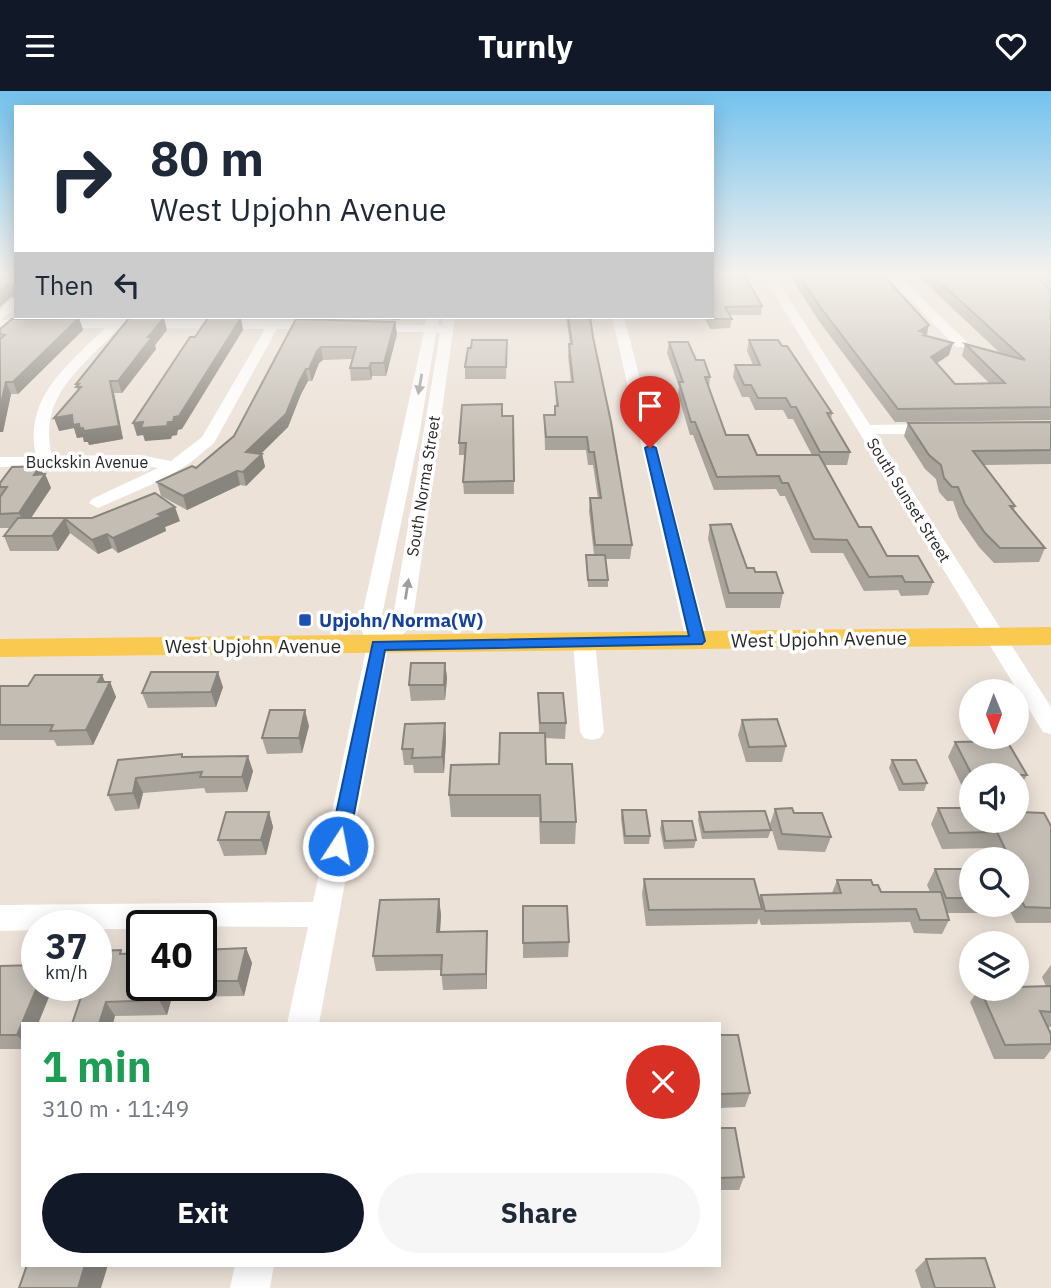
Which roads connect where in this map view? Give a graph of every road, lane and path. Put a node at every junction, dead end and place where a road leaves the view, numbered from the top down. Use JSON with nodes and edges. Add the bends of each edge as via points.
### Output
{"nodes":[{"id":1,"x":111,"y":330,"type":"edge"},
{"id":2,"x":270,"y":330,"type":"edge"},
{"id":3,"x":438,"y":330,"type":"edge"},
{"id":4,"x":439,"y":330,"type":"edge"},
{"id":5,"x":621,"y":330,"type":"edge"},
{"id":6,"x":802,"y":330,"type":"edge"},
{"id":7,"x":947,"y":330,"type":"edge"},
{"id":8,"x":961,"y":344,"type":"dead end"},
{"id":9,"x":951,"y":429,"type":"edge"},
{"id":10,"x":865,"y":430,"type":"junction"},
{"id":11,"x":0,"y":462,"type":"edge"},
{"id":12,"x":45,"y":462,"type":"junction"},
{"id":13,"x":173,"y":465,"type":"junction"},
{"id":14,"x":98,"y":503,"type":"dead end"},
{"id":15,"x":1051,"y":636,"type":"edge"},
{"id":16,"x":995,"y":637,"type":"junction"},
{"id":17,"x":697,"y":641,"type":"junction"},
{"id":18,"x":584,"y":642,"type":"junction"},
{"id":19,"x":378,"y":645,"type":"junction"},
{"id":20,"x":0,"y":648,"type":"edge"},
{"id":21,"x":1051,"y":726,"type":"edge"},
{"id":22,"x":592,"y":732,"type":"dead end"},
{"id":23,"x":325,"y":914,"type":"junction"},
{"id":24,"x":0,"y":918,"type":"edge"},
{"id":25,"x":303,"y":1022,"type":"edge"},
{"id":26,"x":255,"y":1267,"type":"edge"},
{"id":27,"x":250,"y":1288,"type":"edge"}],
"edges":[{"from":1,"to":12,"type":"street","via":[[48,400],[40,423]]},
{"from":2,"to":13,"type":"street","via":[[208,440]]},
{"from":3,"to":19,"type":"street","name":"South Norma Street","one_way":true,"via":[[370,625]]},
{"from":19,"to":4,"type":"street","name":"South Norma Street","one_way":true,"via":[[402,626]]},
{"from":5,"to":17,"type":"street"},
{"from":6,"to":10,"type":"street","name":"South Sunset Street"},
{"from":7,"to":8,"type":"street"},
{"from":9,"to":10,"type":"street"},
{"from":10,"to":16,"type":"street","name":"South Sunset Street"},
{"from":11,"to":12,"type":"street","name":"Buckskin Avenue"},
{"from":12,"to":13,"type":"street","name":"Buckskin Avenue","via":[[139,460]]},
{"from":13,"to":14,"type":"street"},
{"from":15,"to":16,"type":"main road","name":"West Upjohn Avenue"},
{"from":16,"to":17,"type":"main road","name":"West Upjohn Avenue"},
{"from":16,"to":21,"type":"street","name":"South Sunset Street"},
{"from":17,"to":18,"type":"main road","name":"West Upjohn Avenue"},
{"from":18,"to":19,"type":"main road","name":"West Upjohn Avenue"},
{"from":18,"to":22,"type":"street"},
{"from":19,"to":20,"type":"main road","name":"West Upjohn Avenue"},
{"from":19,"to":23,"type":"street","name":"South Norma Street"},
{"from":23,"to":24,"type":"street"},
{"from":23,"to":25,"type":"street","name":"South Norma Street"},
{"from":26,"to":27,"type":"street"}]}
